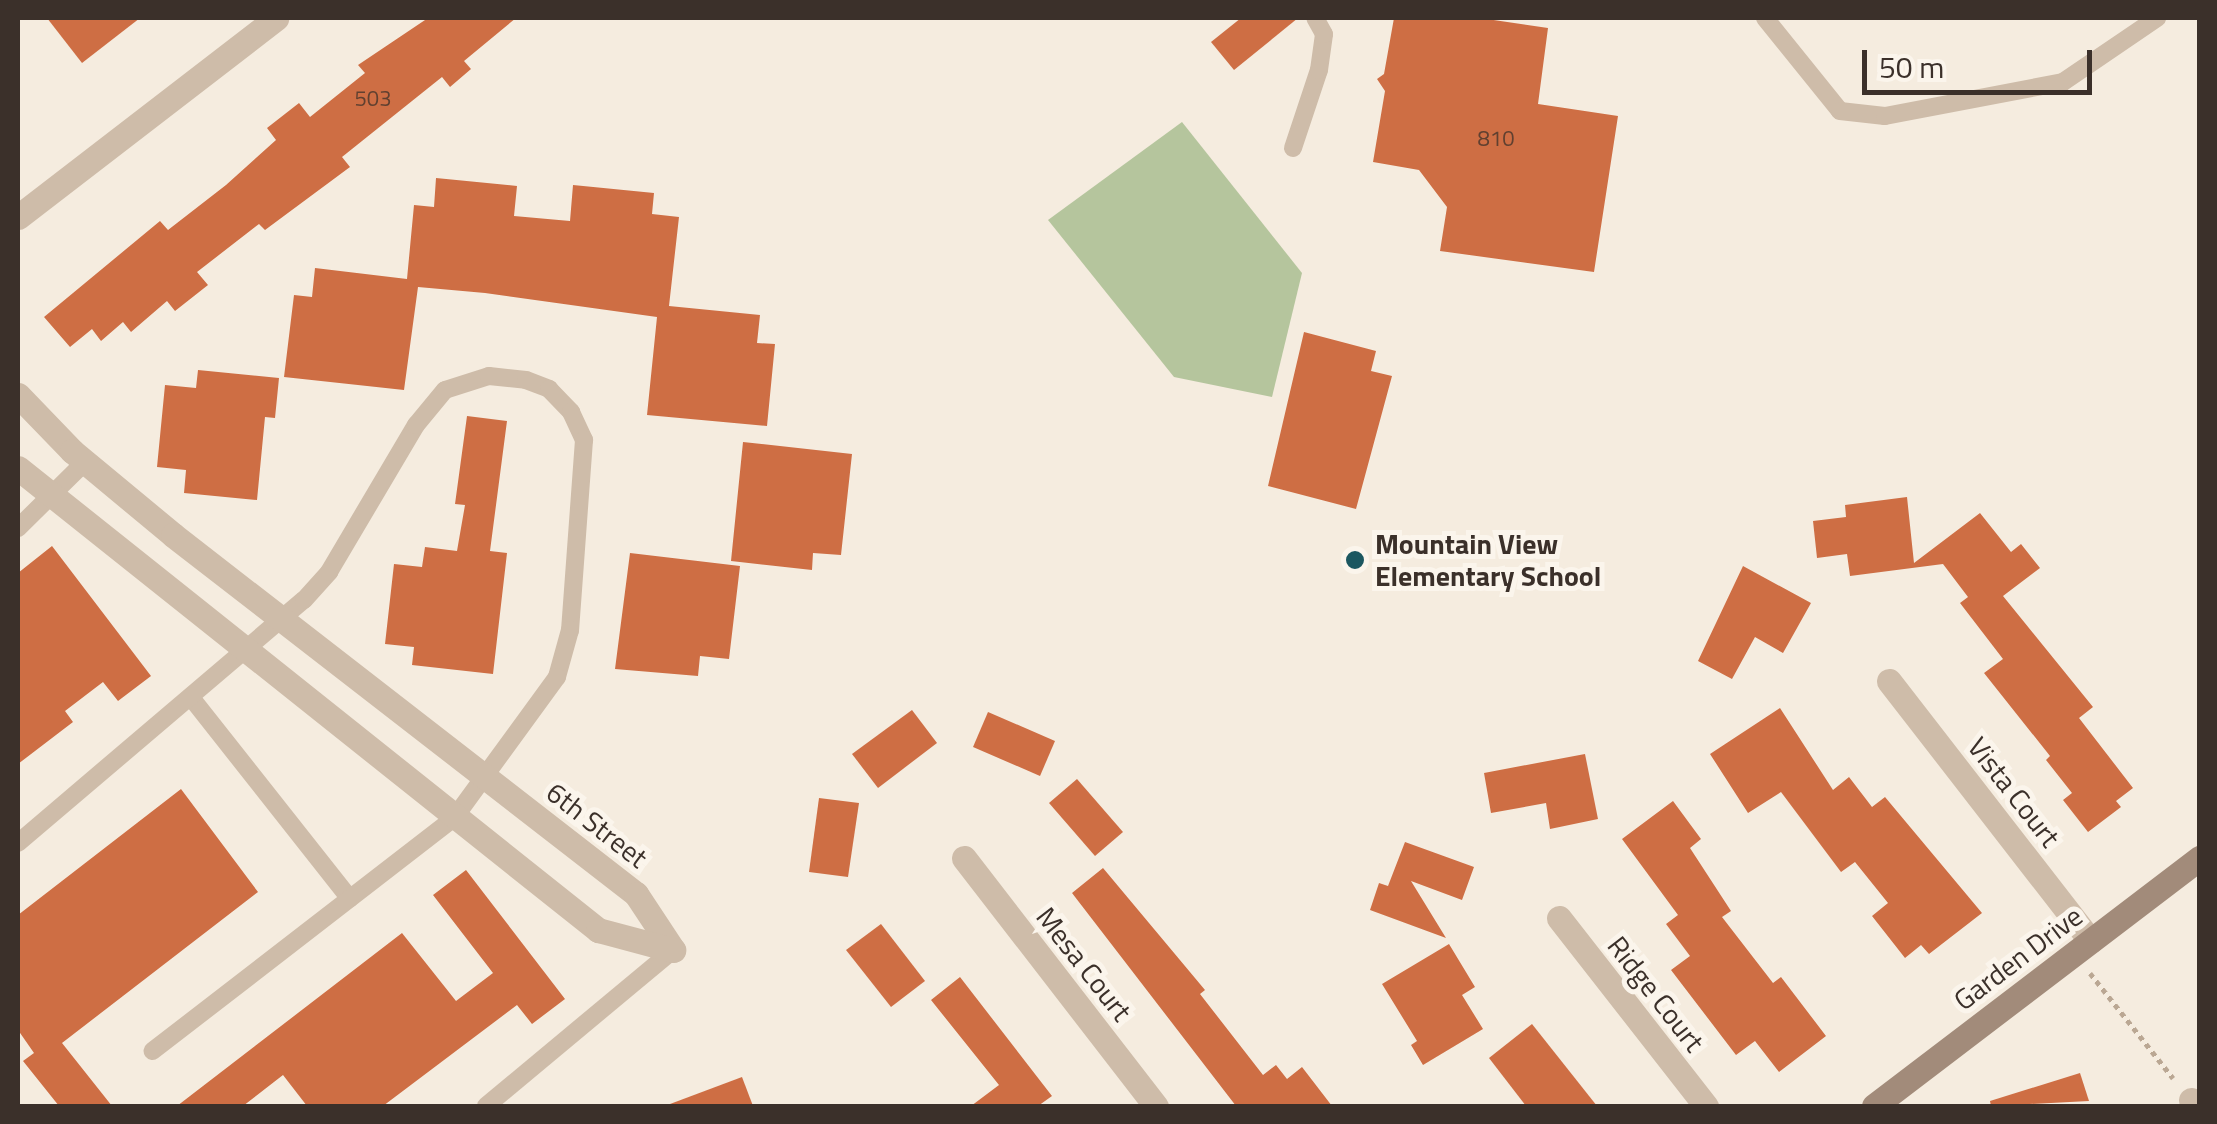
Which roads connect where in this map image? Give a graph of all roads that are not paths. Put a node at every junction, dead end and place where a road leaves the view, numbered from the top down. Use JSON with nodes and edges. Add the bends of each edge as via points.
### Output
{"nodes":[{"id":1,"x":276,"y":18,"type":"edge"},
{"id":2,"x":1315,"y":18,"type":"edge"},
{"id":3,"x":1766,"y":18,"type":"edge"},
{"id":4,"x":2157,"y":18,"type":"edge"},
{"id":5,"x":1294,"y":148,"type":"dead end"},
{"id":6,"x":18,"y":216,"type":"edge"},
{"id":7,"x":18,"y":395,"type":"edge"},
{"id":8,"x":86,"y":462,"type":"junction"},
{"id":9,"x":18,"y":468,"type":"edge"},
{"id":10,"x":52,"y":501,"type":"junction"},
{"id":11,"x":18,"y":528,"type":"edge"},
{"id":12,"x":283,"y":619,"type":"junction"},
{"id":13,"x":246,"y":654,"type":"junction"},
{"id":14,"x":1889,"y":681,"type":"dead end"},
{"id":15,"x":193,"y":700,"type":"junction"},
{"id":16,"x":486,"y":776,"type":"junction"},
{"id":17,"x":454,"y":818,"type":"junction"},
{"id":18,"x":18,"y":842,"type":"edge"},
{"id":19,"x":964,"y":858,"type":"dead end"},
{"id":20,"x":2200,"y":858,"type":"edge"},
{"id":21,"x":350,"y":899,"type":"junction"},
{"id":22,"x":1559,"y":918,"type":"dead end"},
{"id":23,"x":2083,"y":947,"type":"junction"},
{"id":24,"x":674,"y":950,"type":"junction"},
{"id":25,"x":152,"y":1051,"type":"dead end"},
{"id":26,"x":486,"y":1106,"type":"edge"},
{"id":27,"x":1156,"y":1106,"type":"edge"},
{"id":28,"x":1706,"y":1106,"type":"edge"},
{"id":29,"x":1874,"y":1106,"type":"edge"}],
"edges":[{"from":1,"to":6,"type":"street"},
{"from":2,"to":5,"type":"lane","via":[[1324,34],[1319,70]]},
{"from":3,"to":4,"type":"lane","via":[[1840,110],[1886,116],[2063,82]]},
{"from":7,"to":8,"type":"street","name":"6th Street"},
{"from":8,"to":10,"type":"lane"},
{"from":8,"to":12,"type":"street","name":"6th Street"},
{"from":9,"to":10,"type":"street"},
{"from":10,"to":11,"type":"lane"},
{"from":10,"to":13,"type":"street"},
{"from":12,"to":13,"type":"lane"},
{"from":12,"to":16,"type":"street","name":"6th Street"},
{"from":12,"to":16,"type":"lane","via":[[329,572],[416,425],[445,390],[489,376],[549,389],[584,440],[570,630],[558,677]]},
{"from":13,"to":15,"type":"lane"},
{"from":13,"to":17,"type":"street"},
{"from":14,"to":23,"type":"street","name":"Vista Court"},
{"from":15,"to":18,"type":"lane"},
{"from":15,"to":21,"type":"lane"},
{"from":16,"to":17,"type":"lane"},
{"from":16,"to":24,"type":"street","name":"6th Street","via":[[636,894]]},
{"from":17,"to":21,"type":"lane"},
{"from":17,"to":24,"type":"street","via":[[598,930]]},
{"from":19,"to":27,"type":"street","name":"Mesa Court"},
{"from":20,"to":23,"type":"street","name":"Garden Drive"},
{"from":21,"to":25,"type":"lane"},
{"from":22,"to":28,"type":"street","name":"Ridge Court"},
{"from":23,"to":29,"type":"street","name":"Garden Drive"},
{"from":24,"to":26,"type":"lane"}]}
